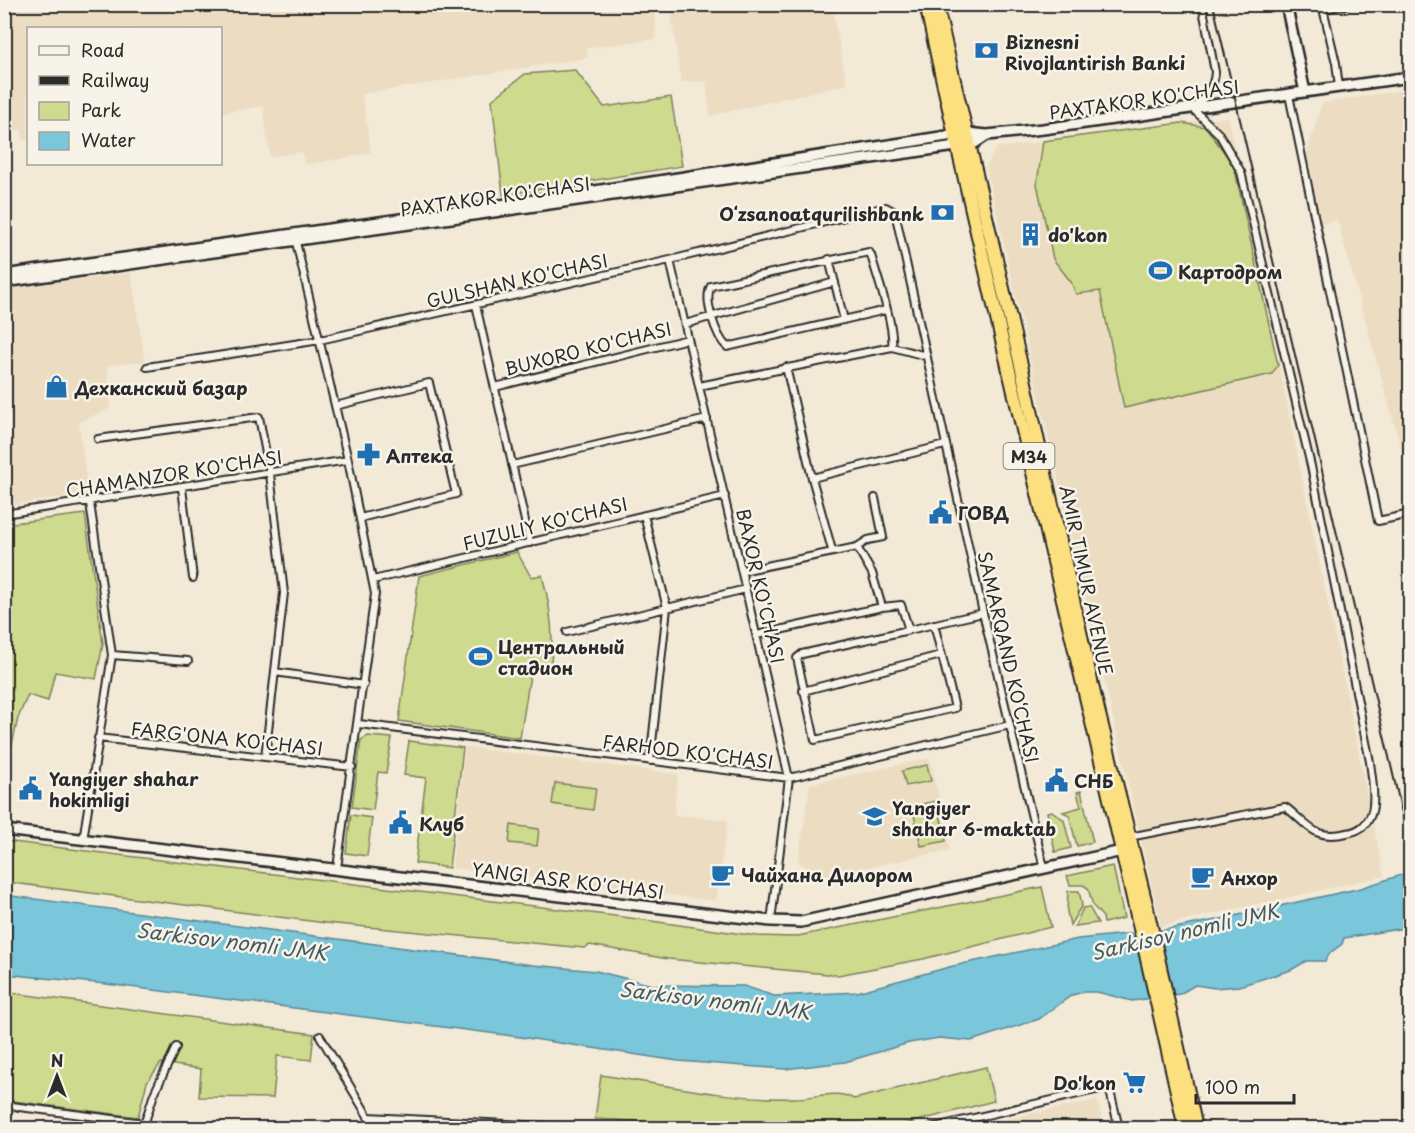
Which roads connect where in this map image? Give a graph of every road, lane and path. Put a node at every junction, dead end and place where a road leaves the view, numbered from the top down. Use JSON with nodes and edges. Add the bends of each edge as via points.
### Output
{"nodes":[{"id":1,"x":926,"y":4,"type":"edge"},
{"id":2,"x":936,"y":4,"type":"edge"},
{"id":3,"x":1202,"y":4,"type":"edge"},
{"id":4,"x":1286,"y":4,"type":"edge"},
{"id":5,"x":1350,"y":4,"type":"edge"},
{"id":6,"x":1322,"y":7,"type":"edge"},
{"id":7,"x":1410,"y":76,"type":"edge"},
{"id":8,"x":1339,"y":87,"type":"junction"},
{"id":9,"x":1305,"y":92,"type":"junction"},
{"id":10,"x":1290,"y":95,"type":"junction"},
{"id":11,"x":1194,"y":109,"type":"junction"},
{"id":12,"x":961,"y":139,"type":"junction"},
{"id":13,"x":891,"y":208,"type":"joint"},
{"id":14,"x":295,"y":238,"type":"junction"},
{"id":15,"x":829,"y":259,"type":"junction"},
{"id":16,"x":670,"y":260,"type":"junction"},
{"id":17,"x":4,"y":275,"type":"edge"},
{"id":18,"x":4,"y":282,"type":"edge"},
{"id":19,"x":835,"y":282,"type":"junction"},
{"id":20,"x":476,"y":304,"type":"junction"},
{"id":21,"x":886,"y":310,"type":"junction"},
{"id":22,"x":712,"y":317,"type":"junction"},
{"id":23,"x":844,"y":320,"type":"junction"},
{"id":24,"x":685,"y":324,"type":"junction"},
{"id":25,"x":688,"y":339,"type":"junction"},
{"id":26,"x":320,"y":340,"type":"junction"},
{"id":27,"x":892,"y":347,"type":"junction"},
{"id":28,"x":926,"y":356,"type":"junction"},
{"id":29,"x":1021,"y":365,"type":"junction"},
{"id":30,"x":147,"y":367,"type":"dead end"},
{"id":31,"x":786,"y":367,"type":"junction"},
{"id":32,"x":1008,"y":369,"type":"junction"},
{"id":33,"x":699,"y":386,"type":"junction"},
{"id":34,"x":495,"y":387,"type":"junction"},
{"id":35,"x":335,"y":406,"type":"junction"},
{"id":36,"x":707,"y":419,"type":"junction"},
{"id":37,"x":98,"y":439,"type":"dead end"},
{"id":38,"x":945,"y":445,"type":"junction"},
{"id":39,"x":348,"y":460,"type":"junction"},
{"id":40,"x":512,"y":465,"type":"junction"},
{"id":41,"x":270,"y":474,"type":"junction"},
{"id":42,"x":812,"y":478,"type":"junction"},
{"id":43,"x":182,"y":488,"type":"junction"},
{"id":44,"x":725,"y":496,"type":"junction"},
{"id":45,"x":875,"y":498,"type":"dead end"},
{"id":46,"x":90,"y":503,"type":"junction"},
{"id":47,"x":4,"y":514,"type":"edge"},
{"id":48,"x":1410,"y":514,"type":"edge"},
{"id":49,"x":644,"y":515,"type":"junction"},
{"id":50,"x":360,"y":518,"type":"junction"},
{"id":51,"x":530,"y":543,"type":"junction"},
{"id":52,"x":857,"y":547,"type":"junction"},
{"id":53,"x":832,"y":550,"type":"junction"},
{"id":54,"x":742,"y":571,"type":"junction"},
{"id":55,"x":193,"y":578,"type":"dead end"},
{"id":56,"x":374,"y":580,"type":"junction"},
{"id":57,"x":746,"y":589,"type":"junction"},
{"id":58,"x":882,"y":607,"type":"junction"},
{"id":59,"x":667,"y":608,"type":"junction"},
{"id":60,"x":983,"y":613,"type":"junction"},
{"id":61,"x":934,"y":624,"type":"junction"},
{"id":62,"x":909,"y":630,"type":"junction"},
{"id":63,"x":567,"y":632,"type":"dead end"},
{"id":64,"x":757,"y":634,"type":"junction"},
{"id":65,"x":112,"y":655,"type":"junction"},
{"id":66,"x":941,"y":655,"type":"junction"},
{"id":67,"x":188,"y":661,"type":"dead end"},
{"id":68,"x":275,"y":672,"type":"junction"},
{"id":69,"x":364,"y":685,"type":"junction"},
{"id":70,"x":803,"y":691,"type":"junction"},
{"id":71,"x":359,"y":724,"type":"junction"},
{"id":72,"x":1010,"y":725,"type":"junction"},
{"id":73,"x":98,"y":738,"type":"junction"},
{"id":74,"x":265,"y":757,"type":"junction"},
{"id":75,"x":651,"y":761,"type":"junction"},
{"id":76,"x":352,"y":767,"type":"junction"},
{"id":77,"x":789,"y":778,"type":"junction"},
{"id":78,"x":4,"y":830,"type":"edge"},
{"id":79,"x":1129,"y":837,"type":"junction"},
{"id":80,"x":83,"y":840,"type":"junction"},
{"id":81,"x":1122,"y":851,"type":"junction"},
{"id":82,"x":337,"y":868,"type":"junction"},
{"id":83,"x":1044,"y":868,"type":"junction"},
{"id":84,"x":1141,"y":905,"type":"junction"},
{"id":85,"x":771,"y":921,"type":"junction"},
{"id":86,"x":1166,"y":1016,"type":"junction"},
{"id":87,"x":320,"y":1036,"type":"dead end"},
{"id":88,"x":176,"y":1047,"type":"dead end"},
{"id":89,"x":4,"y":1105,"type":"edge"},
{"id":90,"x":368,"y":1117,"type":"junction"},
{"id":91,"x":144,"y":1125,"type":"edge"},
{"id":92,"x":375,"y":1128,"type":"edge"},
{"id":93,"x":587,"y":1128,"type":"edge"},
{"id":94,"x":930,"y":1128,"type":"edge"},
{"id":95,"x":1119,"y":1128,"type":"edge"},
{"id":96,"x":1185,"y":1128,"type":"edge"},
{"id":97,"x":1196,"y":1128,"type":"edge"}],
"edges":[{"from":1,"to":12,"type":"highway","name":"AMIR TIMUR AVENUE","number":"M34"},
{"from":2,"to":12,"type":"highway","name":"AMIR TIMUR AVENUE","number":"M34"},
{"from":3,"to":11,"type":"street","via":[[1215,72],[1214,84]]},
{"from":4,"to":9,"type":"main road"},
{"from":5,"to":6,"type":"street"},
{"from":6,"to":8,"type":"street"},
{"from":7,"to":8,"type":"main road","name":"PAXTAKOR KO'CHASI"},
{"from":8,"to":9,"type":"main road","name":"PAXTAKOR KO'CHASI"},
{"from":9,"to":10,"type":"main road","name":"PAXTAKOR KO'CHASI"},
{"from":10,"to":11,"type":"main road","name":"PAXTAKOR KO'CHASI"},
{"from":10,"to":48,"type":"street","via":[[1378,521]]},
{"from":11,"to":12,"type":"main road","name":"PAXTAKOR KO'CHASI","via":[[987,135],[981,140]]},
{"from":11,"to":79,"type":"street","via":[[1219,134],[1241,172],[1311,466],[1375,802],[1367,823],[1355,832],[1343,834],[1318,833],[1285,807]]},
{"from":12,"to":14,"type":"main road","name":"PAXTAKOR KO'CHASI"},
{"from":12,"to":29,"type":"highway","name":"AMIR TIMUR AVENUE","number":"M34"},
{"from":12,"to":32,"type":"highway","name":"AMIR TIMUR AVENUE","number":"M34"},
{"from":13,"to":16,"type":"street","name":"GULSHAN KO'CHASI"},
{"from":13,"to":28,"type":"street","name":"SAMARQAND KO‘CHASI"},
{"from":14,"to":17,"type":"main road","name":"PAXTAKOR KO'CHASI"},
{"from":14,"to":18,"type":"main road","name":"PAXTAKOR KO'CHASI"},
{"from":14,"to":26,"type":"street"},
{"from":15,"to":19,"type":"street"},
{"from":15,"to":21,"type":"street","via":[[869,252]]},
{"from":15,"to":22,"type":"street","via":[[711,286],[708,292]]},
{"from":16,"to":20,"type":"street","name":"GULSHAN KO'CHASI"},
{"from":16,"to":24,"type":"street","name":"BAXOR KO'CHASI"},
{"from":19,"to":22,"type":"street"},
{"from":19,"to":23,"type":"street"},
{"from":20,"to":26,"type":"street","name":"GULSHAN KO'CHASI"},
{"from":20,"to":34,"type":"street"},
{"from":21,"to":23,"type":"street"},
{"from":21,"to":27,"type":"street"},
{"from":22,"to":23,"type":"street","via":[[727,347]]},
{"from":22,"to":24,"type":"street"},
{"from":24,"to":25,"type":"street","name":"BAXOR KO'CHASI"},
{"from":25,"to":33,"type":"street","name":"BAXOR KO'CHASI"},
{"from":25,"to":34,"type":"street","name":"BUXORO KO'CHASI"},
{"from":26,"to":30,"type":"street","name":"GULSHAN KO'CHASI"},
{"from":26,"to":35,"type":"street"},
{"from":27,"to":28,"type":"street"},
{"from":27,"to":31,"type":"street"},
{"from":28,"to":38,"type":"street","name":"SAMARQAND KO‘CHASI"},
{"from":29,"to":32,"type":"highway"},
{"from":29,"to":79,"type":"highway","name":"AMIR TIMUR AVENUE","number":"M34"},
{"from":31,"to":33,"type":"street"},
{"from":31,"to":42,"type":"street"},
{"from":32,"to":81,"type":"highway","name":"AMIR TIMUR AVENUE","number":"M34"},
{"from":33,"to":36,"type":"street","name":"BAXOR KO'CHASI"},
{"from":34,"to":40,"type":"street"},
{"from":35,"to":39,"type":"street"},
{"from":35,"to":50,"type":"street","via":[[429,383],[456,494]]},
{"from":36,"to":40,"type":"street"},
{"from":36,"to":44,"type":"street","name":"BAXOR KO'CHASI"},
{"from":37,"to":41,"type":"street","via":[[259,417]]},
{"from":38,"to":42,"type":"street"},
{"from":38,"to":60,"type":"street","name":"SAMARQAND KO‘CHASI"},
{"from":39,"to":41,"type":"street","name":"CHAMANZOR KO'CHASI"},
{"from":39,"to":50,"type":"street"},
{"from":40,"to":51,"type":"street"},
{"from":41,"to":43,"type":"street","name":"CHAMANZOR KO'CHASI"},
{"from":41,"to":68,"type":"street","via":[[284,593]]},
{"from":42,"to":53,"type":"street"},
{"from":43,"to":46,"type":"street","name":"CHAMANZOR KO'CHASI"},
{"from":43,"to":55,"type":"street"},
{"from":44,"to":49,"type":"street","name":"FUZULIY KO'CHASI"},
{"from":44,"to":54,"type":"street","name":"BAXOR KO'CHASI"},
{"from":45,"to":52,"type":"street","via":[[883,537]]},
{"from":46,"to":47,"type":"street","name":"CHAMANZOR KO'CHASI"},
{"from":46,"to":65,"type":"street"},
{"from":49,"to":51,"type":"street","name":"FUZULIY KO'CHASI"},
{"from":49,"to":59,"type":"street"},
{"from":50,"to":56,"type":"street"},
{"from":51,"to":56,"type":"street","name":"FUZULIY KO'CHASI"},
{"from":52,"to":53,"type":"street"},
{"from":52,"to":58,"type":"street","via":[[872,573]]},
{"from":53,"to":54,"type":"street"},
{"from":54,"to":57,"type":"street","name":"BAXOR KO'CHASI"},
{"from":56,"to":69,"type":"street"},
{"from":57,"to":59,"type":"street"},
{"from":57,"to":64,"type":"street","name":"BAXOR KO'CHASI"},
{"from":58,"to":62,"type":"street","via":[[901,605]]},
{"from":58,"to":64,"type":"street"},
{"from":59,"to":63,"type":"street"},
{"from":59,"to":75,"type":"street"},
{"from":60,"to":61,"type":"street"},
{"from":60,"to":72,"type":"street","name":"SAMARQAND KO‘CHASI"},
{"from":61,"to":62,"type":"street"},
{"from":61,"to":66,"type":"street"},
{"from":62,"to":70,"type":"street","via":[[802,654],[797,658]]},
{"from":64,"to":77,"type":"street","name":"BAXOR KO'CHASI"},
{"from":65,"to":67,"type":"street"},
{"from":65,"to":73,"type":"street"},
{"from":66,"to":70,"type":"street"},
{"from":66,"to":70,"type":"street","via":[[955,708],[815,740]]},
{"from":68,"to":69,"type":"street"},
{"from":68,"to":74,"type":"street"},
{"from":69,"to":71,"type":"street"},
{"from":71,"to":75,"type":"street","name":"FARHOD KO'CHASI"},
{"from":71,"to":76,"type":"street"},
{"from":72,"to":77,"type":"street","name":"FARHOD KO'CHASI"},
{"from":72,"to":83,"type":"street","name":"SAMARQAND KO‘CHASI"},
{"from":73,"to":74,"type":"street","name":"FARG'ONA KO'CHASI"},
{"from":73,"to":80,"type":"street"},
{"from":74,"to":76,"type":"street","name":"FARG'ONA KO'CHASI"},
{"from":75,"to":77,"type":"street","name":"FARHOD KO'CHASI"},
{"from":76,"to":82,"type":"street"},
{"from":77,"to":85,"type":"street","name":"BAXOR KO'CHASI"},
{"from":78,"to":80,"type":"main road","name":"YANGI ASR KO'CHASI"},
{"from":79,"to":84,"type":"highway","name":"AMIR TIMUR AVENUE","number":"M34"},
{"from":80,"to":82,"type":"main road","name":"YANGI ASR KO'CHASI"},
{"from":81,"to":83,"type":"main road","name":"YANGI ASR KO'CHASI"},
{"from":81,"to":84,"type":"highway","name":"AMIR TIMUR AVENUE","number":"M34"},
{"from":82,"to":85,"type":"main road","name":"YANGI ASR KO'CHASI"},
{"from":83,"to":85,"type":"main road","name":"YANGI ASR KO'CHASI","via":[[801,922]]},
{"from":84,"to":86,"type":"highway","name":"AMIR TIMUR AVENUE","number":"M34"},
{"from":86,"to":96,"type":"highway","name":"AMIR TIMUR AVENUE","number":"M34"},
{"from":86,"to":97,"type":"highway","name":"AMIR TIMUR AVENUE","number":"M34"},
{"from":87,"to":90,"type":"street"},
{"from":88,"to":91,"type":"street"},
{"from":89,"to":91,"type":"street"},
{"from":90,"to":92,"type":"street"},
{"from":90,"to":93,"type":"street"},
{"from":94,"to":95,"type":"street","via":[[1109,1087]]}]}
